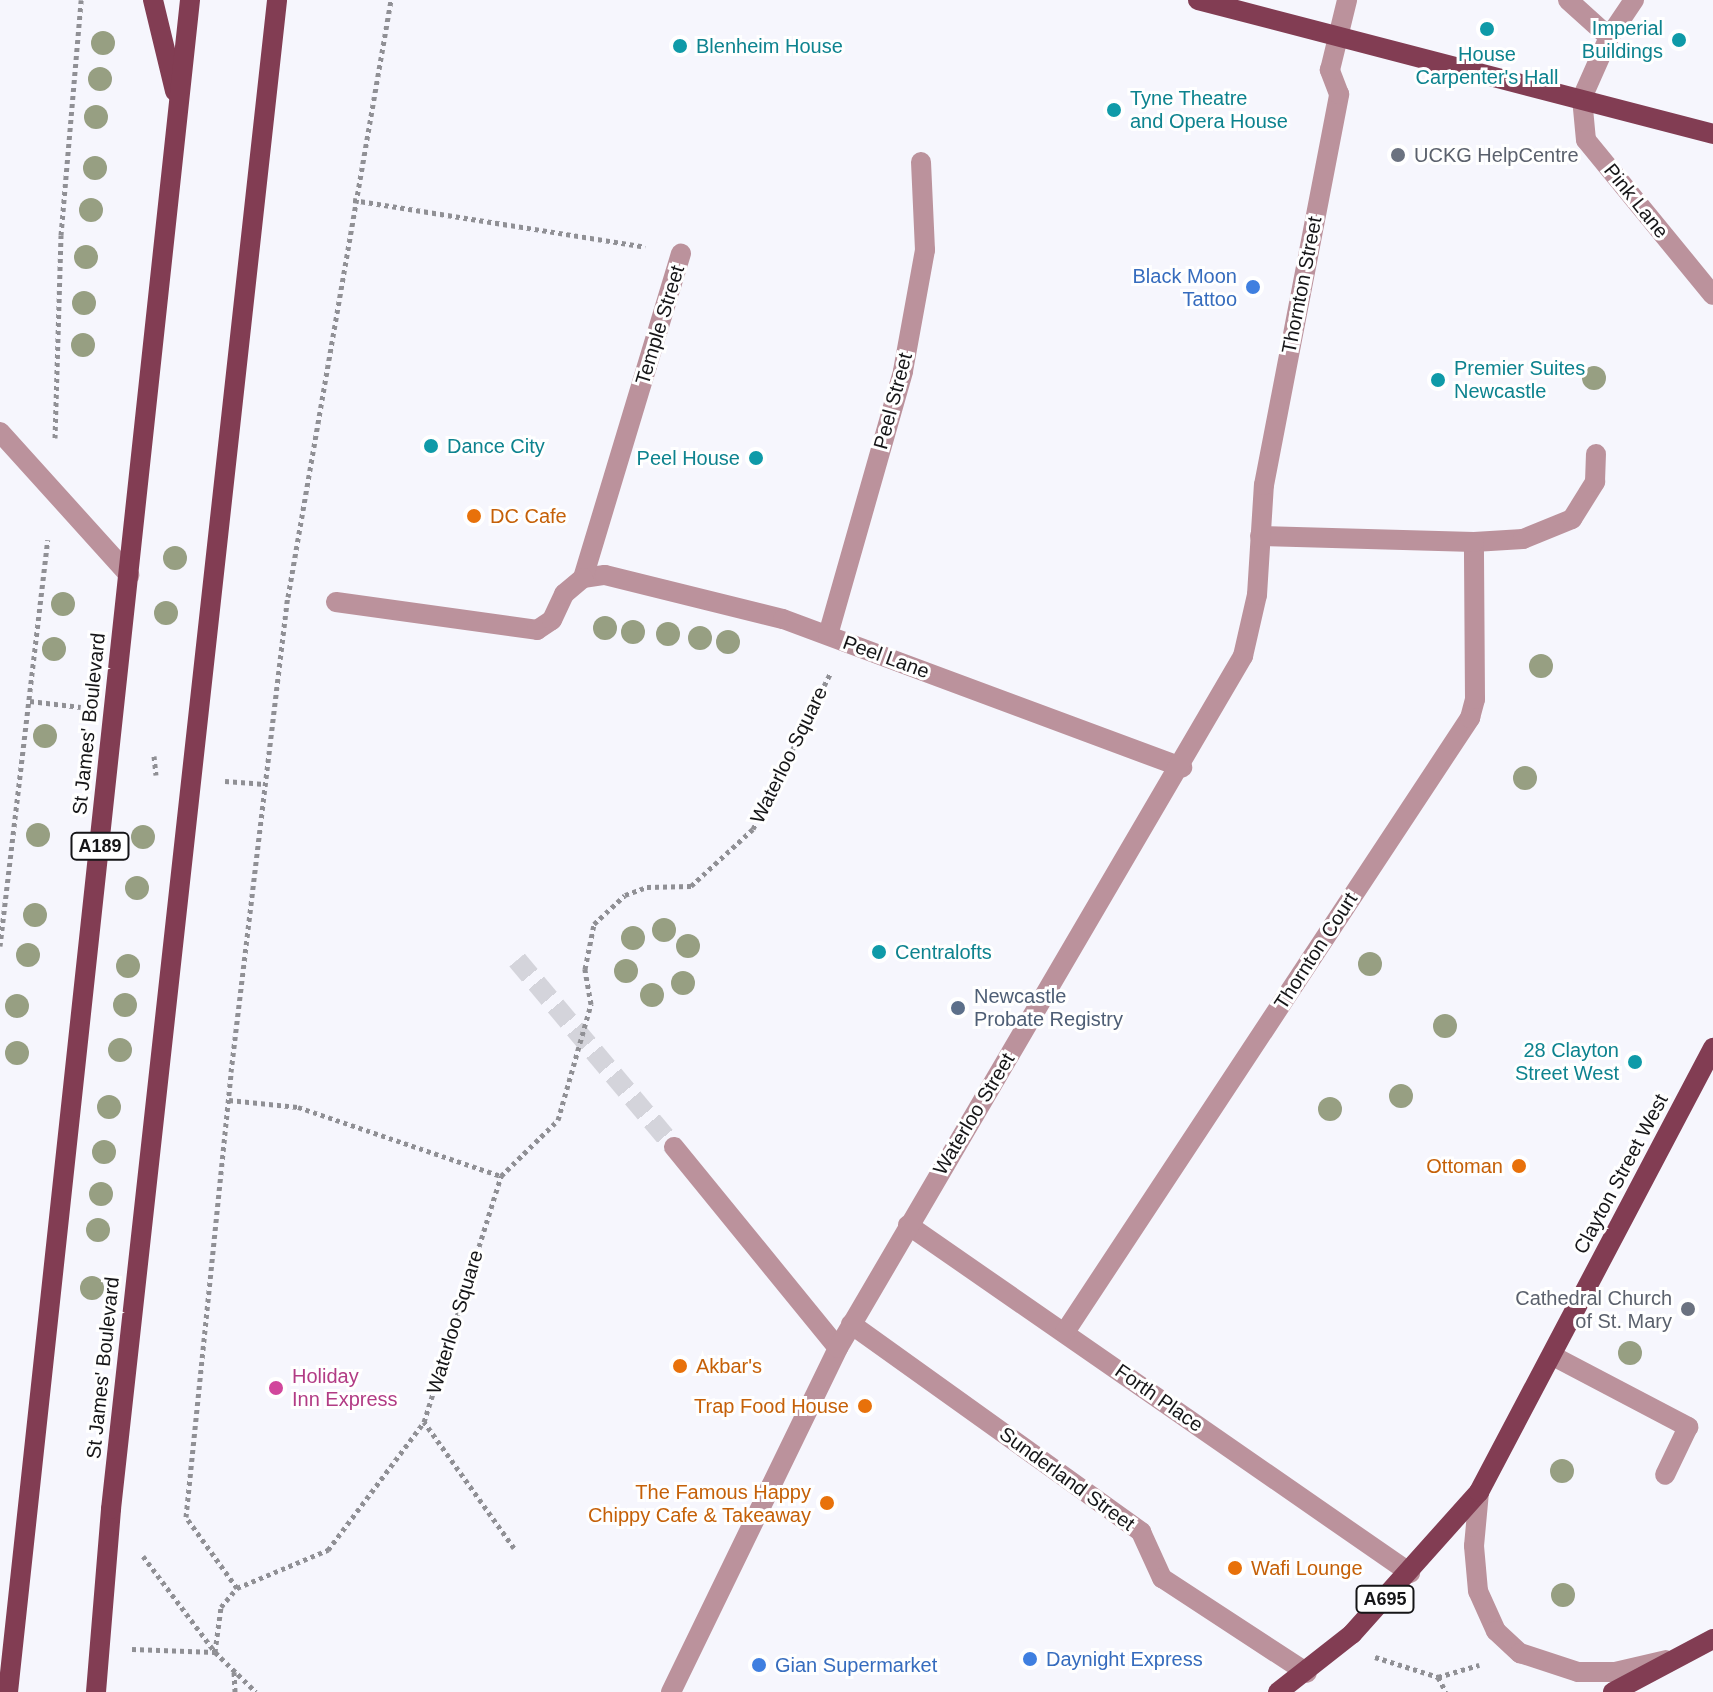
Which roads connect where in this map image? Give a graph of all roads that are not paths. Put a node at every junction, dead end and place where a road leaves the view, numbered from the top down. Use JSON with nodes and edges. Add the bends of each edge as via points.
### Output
{"nodes":[{"id":1,"x":153,"y":0,"type":"edge"},
{"id":2,"x":190,"y":0,"type":"edge"},
{"id":3,"x":277,"y":0,"type":"edge"},
{"id":4,"x":1198,"y":0,"type":"edge"},
{"id":5,"x":1347,"y":0,"type":"edge"},
{"id":6,"x":1568,"y":0,"type":"edge"},
{"id":7,"x":1634,"y":0,"type":"edge"},
{"id":8,"x":1338,"y":37,"type":"junction"},
{"id":9,"x":1609,"y":37,"type":"junction"},
{"id":10,"x":1582,"y":98,"type":"junction"},
{"id":11,"x":179,"y":107,"type":"junction"},
{"id":12,"x":1713,"y":134,"type":"edge"},
{"id":13,"x":921,"y":162,"type":"dead end"},
{"id":14,"x":681,"y":253,"type":"road end"},
{"id":15,"x":1713,"y":295,"type":"edge"},
{"id":16,"x":0,"y":432,"type":"edge"},
{"id":17,"x":1596,"y":454,"type":"dead end"},
{"id":18,"x":1260,"y":536,"type":"junction"},
{"id":19,"x":1474,"y":542,"type":"junction"},
{"id":20,"x":129,"y":575,"type":"junction"},
{"id":21,"x":583,"y":578,"type":"junction"},
{"id":22,"x":336,"y":602,"type":"dead end"},
{"id":23,"x":837,"y":638,"type":"junction"},
{"id":24,"x":1182,"y":767,"type":"junction"},
{"id":25,"x":1713,"y":1048,"type":"edge"},
{"id":26,"x":674,"y":1147,"type":"tunnel mouth"},
{"id":27,"x":908,"y":1225,"type":"junction"},
{"id":28,"x":851,"y":1324,"type":"junction"},
{"id":29,"x":1065,"y":1332,"type":"junction"},
{"id":30,"x":838,"y":1348,"type":"junction"},
{"id":31,"x":1553,"y":1356,"type":"junction"},
{"id":32,"x":1665,"y":1475,"type":"dead end"},
{"id":33,"x":1479,"y":1492,"type":"junction"},
{"id":34,"x":1410,"y":1573,"type":"junction"},
{"id":35,"x":1713,"y":1639,"type":"edge"},
{"id":36,"x":1681,"y":1657,"type":"junction"},
{"id":37,"x":1307,"y":1673,"type":"junction"},
{"id":38,"x":8,"y":1692,"type":"edge"},
{"id":39,"x":96,"y":1692,"type":"edge"},
{"id":40,"x":671,"y":1692,"type":"edge"},
{"id":41,"x":1278,"y":1692,"type":"edge"},
{"id":42,"x":1613,"y":1692,"type":"edge"}],
"edges":[{"from":1,"to":11,"type":"main road"},
{"from":2,"to":11,"type":"main road","name":"St James' Boulevard","number":"A189"},
{"from":3,"to":39,"type":"main road","name":"St James' Boulevard","via":[[111,1509]]},
{"from":4,"to":8,"type":"main road"},
{"from":5,"to":8,"type":"street","name":"Thornton Street"},
{"from":6,"to":9,"type":"street"},
{"from":7,"to":9,"type":"street"},
{"from":8,"to":10,"type":"main road"},
{"from":8,"to":18,"type":"street","name":"Thornton Street","via":[[1330,70],[1339,94],[1264,485]]},
{"from":9,"to":10,"type":"street"},
{"from":10,"to":12,"type":"main road"},
{"from":10,"to":15,"type":"street","name":"Pink Lane","via":[[1586,140]]},
{"from":11,"to":20,"type":"main road","name":"St James' Boulevard","number":"A189"},
{"from":13,"to":23,"type":"street","name":"Peel Street","via":[[925,250],[903,371]]},
{"from":14,"to":21,"type":"street","name":"Temple Street"},
{"from":16,"to":20,"type":"street"},
{"from":17,"to":19,"type":"street","via":[[1595,482],[1572,519],[1547,533]]},
{"from":18,"to":19,"type":"street"},
{"from":18,"to":24,"type":"street","name":"Waterloo Street","via":[[1257,595],[1243,656]]},
{"from":19,"to":29,"type":"street","name":"Thornton Court","via":[[1476,680],[1470,718]]},
{"from":20,"to":38,"type":"main road","name":"St James' Boulevard","number":"A189"},
{"from":21,"to":22,"type":"street","via":[[564,594],[552,620],[537,630]]},
{"from":21,"to":23,"type":"street","name":"Peel Lane","via":[[605,575],[783,619]]},
{"from":23,"to":24,"type":"street","name":"Peel Lane"},
{"from":24,"to":27,"type":"street","name":"Waterloo Street"},
{"from":25,"to":31,"type":"main road","name":"Clayton Street West","number":"A695"},
{"from":26,"to":30,"type":"street"},
{"from":27,"to":28,"type":"street","name":"Waterloo Street"},
{"from":27,"to":29,"type":"street","name":"Forth Place"},
{"from":28,"to":30,"type":"street","name":"Waterloo Street"},
{"from":28,"to":37,"type":"street","name":"Sunderland Street","via":[[1141,1532],[1162,1578]]},
{"from":29,"to":34,"type":"street","name":"Forth Place"},
{"from":30,"to":40,"type":"street","name":"Waterloo Street"},
{"from":31,"to":32,"type":"street","via":[[1688,1427]]},
{"from":31,"to":33,"type":"main road","name":"Clayton Street West","number":"A695"},
{"from":33,"to":34,"type":"main road","name":"Clayton Street West","number":"A695"},
{"from":33,"to":36,"type":"street","name":"Clayton Street West","number":"A695","via":[[1474,1546],[1478,1591],[1496,1631],[1520,1653],[1578,1672],[1615,1672]]},
{"from":34,"to":37,"type":"main road","name":"Clayton Street West","number":"A695"},
{"from":35,"to":36,"type":"main road"},
{"from":36,"to":42,"type":"main road"},
{"from":37,"to":41,"type":"main road","name":"Clayton Street West","number":"A695"}]}
